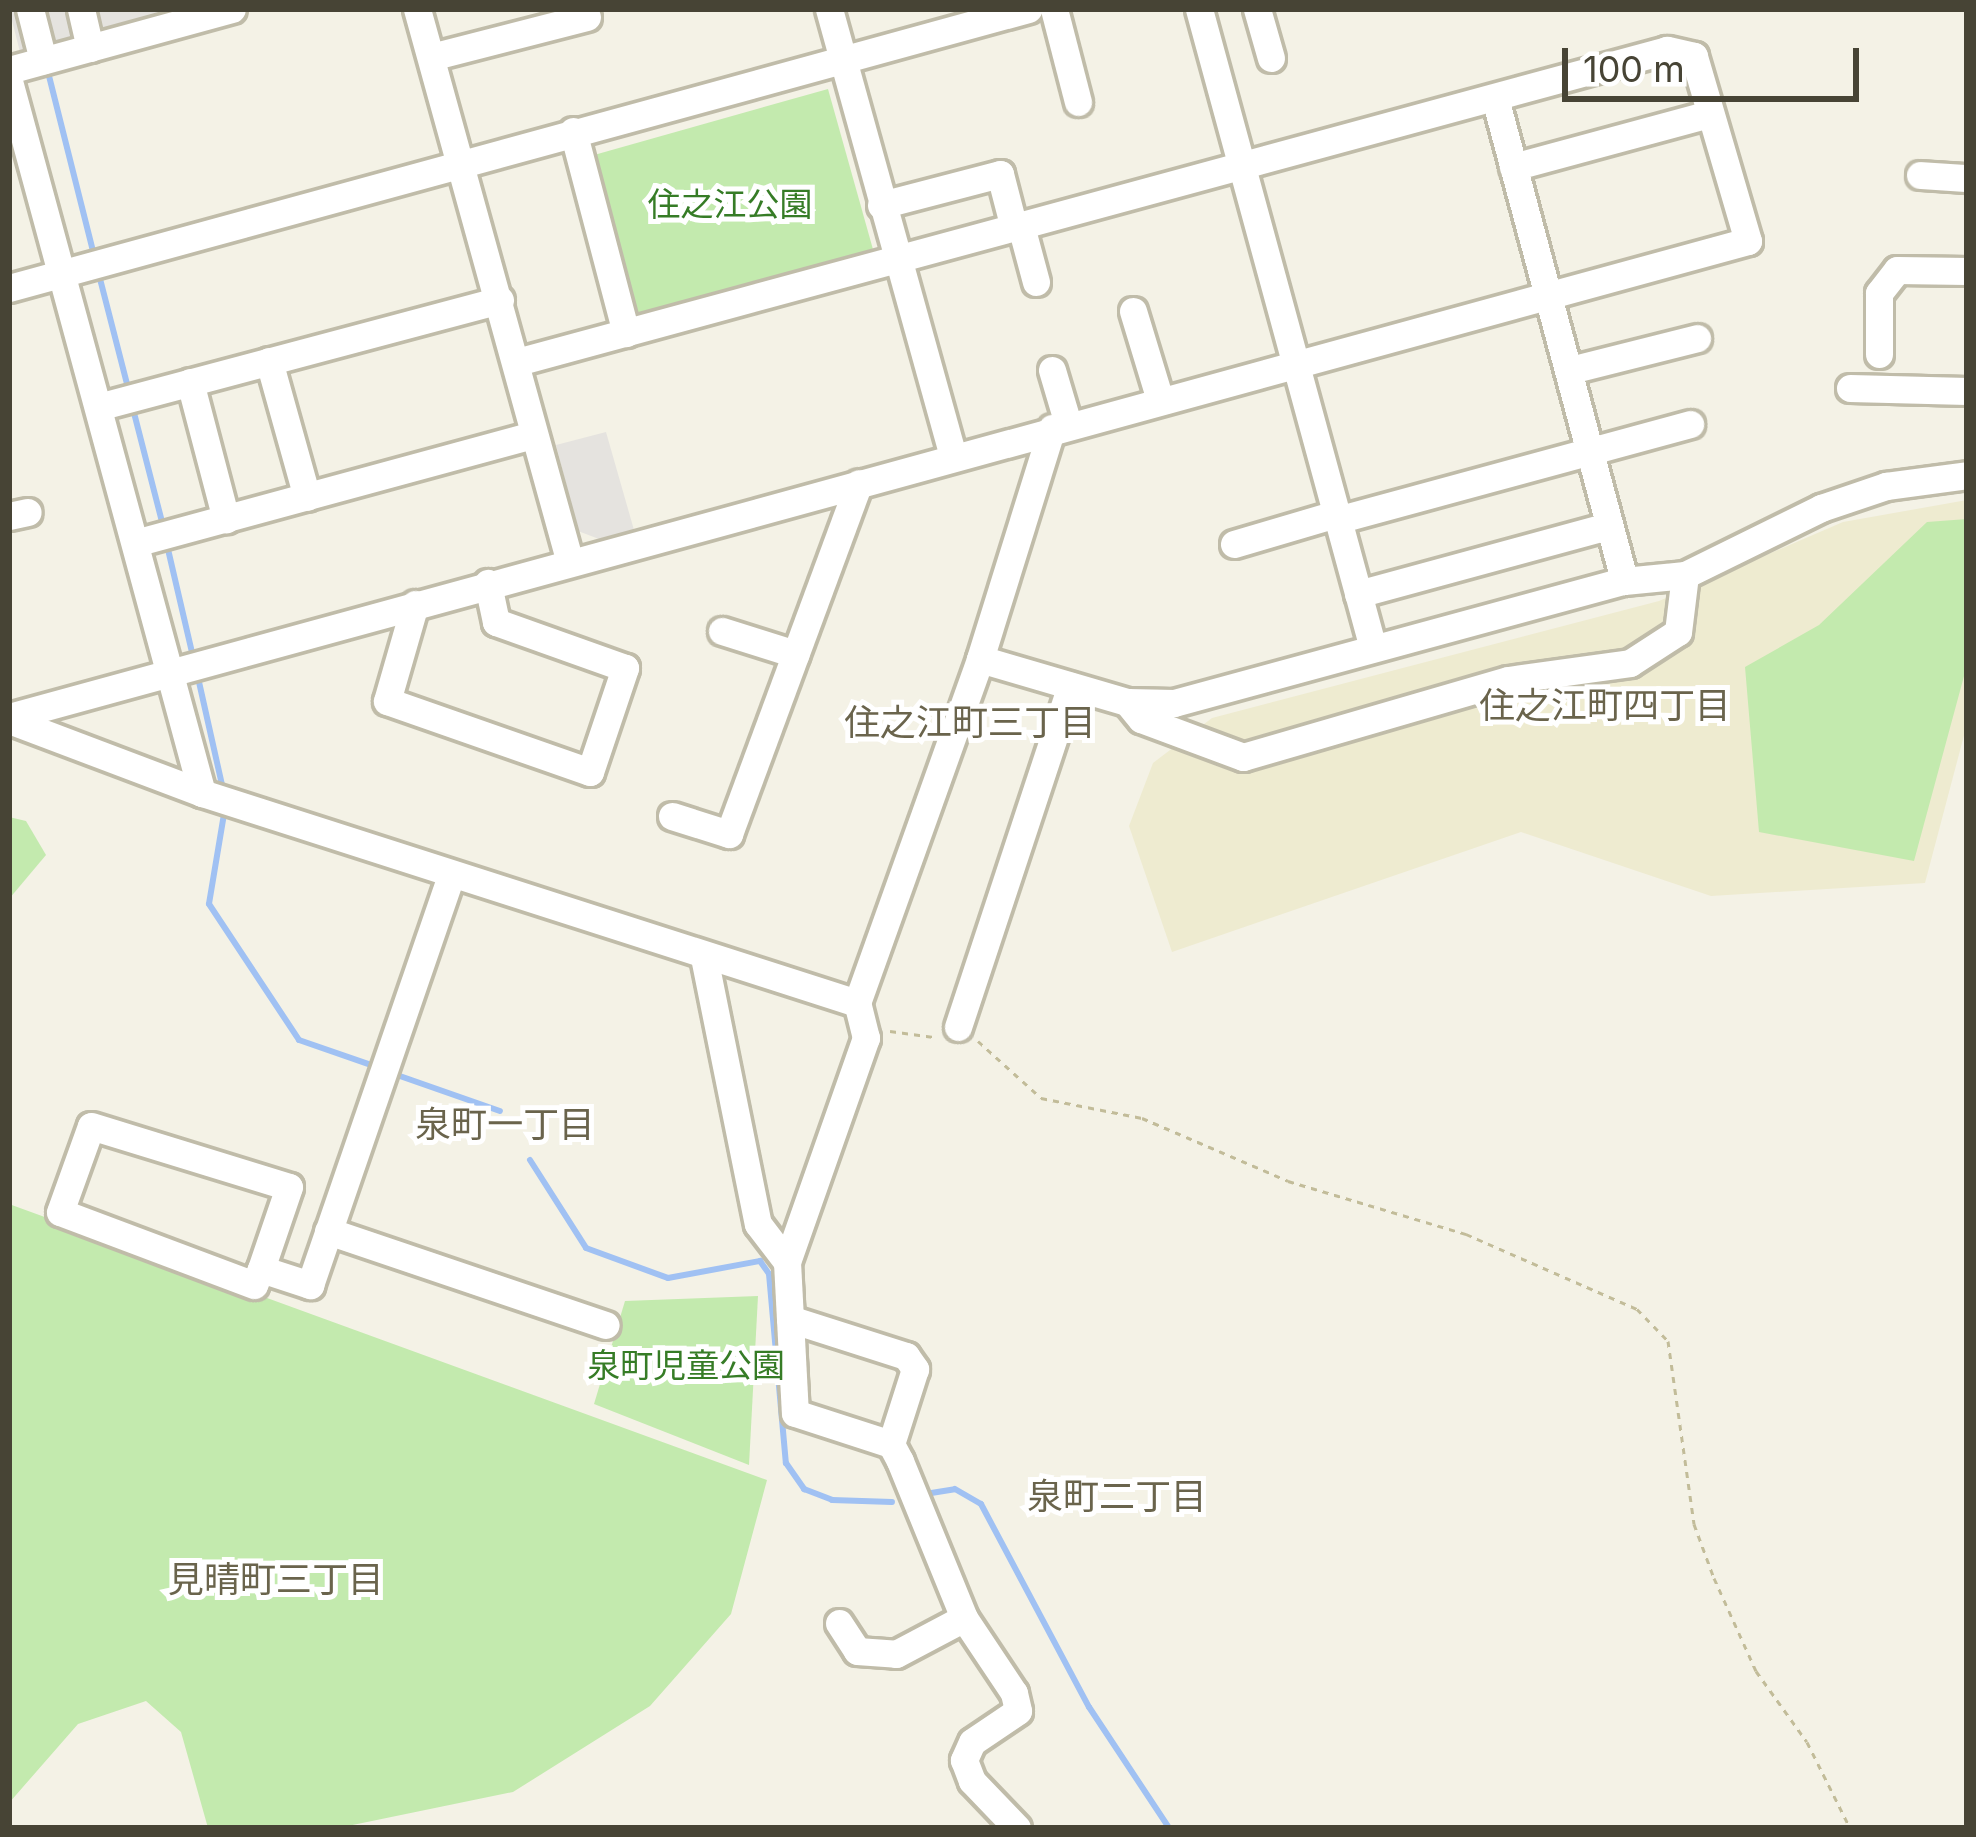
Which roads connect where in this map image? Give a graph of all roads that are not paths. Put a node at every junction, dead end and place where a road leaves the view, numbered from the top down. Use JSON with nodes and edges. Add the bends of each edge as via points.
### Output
{"nodes":[{"id":1,"x":31,"y":9,"type":"edge"},
{"id":2,"x":81,"y":9,"type":"edge"},
{"id":3,"x":232,"y":9,"type":"edge"},
{"id":4,"x":417,"y":9,"type":"edge"},
{"id":5,"x":829,"y":9,"type":"edge"},
{"id":6,"x":1028,"y":9,"type":"edge"},
{"id":7,"x":1054,"y":9,"type":"edge"},
{"id":8,"x":1199,"y":9,"type":"edge"},
{"id":9,"x":1257,"y":9,"type":"edge"},
{"id":10,"x":191,"y":14,"type":"edge"},
{"id":11,"x":587,"y":17,"type":"dead end"},
{"id":12,"x":90,"y":48,"type":"junction"},
{"id":13,"x":431,"y":57,"type":"junction"},
{"id":14,"x":1271,"y":58,"type":"dead end"},
{"id":15,"x":44,"y":60,"type":"junction"},
{"id":16,"x":842,"y":60,"type":"junction"},
{"id":17,"x":9,"y":70,"type":"edge"},
{"id":18,"x":9,"y":81,"type":"edge"},
{"id":19,"x":1495,"y":98,"type":"junction"},
{"id":20,"x":1078,"y":102,"type":"dead end"},
{"id":21,"x":1710,"y":114,"type":"junction"},
{"id":22,"x":573,"y":131,"type":"junction"},
{"id":23,"x":17,"y":142,"type":"edge"},
{"id":24,"x":461,"y":163,"type":"junction"},
{"id":25,"x":1240,"y":166,"type":"junction"},
{"id":26,"x":1513,"y":167,"type":"junction"},
{"id":27,"x":1920,"y":176,"type":"dead end"},
{"id":28,"x":1967,"y":178,"type":"edge"},
{"id":29,"x":881,"y":206,"type":"junction"},
{"id":30,"x":1017,"y":227,"type":"junction"},
{"id":31,"x":896,"y":260,"type":"junction"},
{"id":32,"x":1967,"y":271,"type":"edge"},
{"id":33,"x":61,"y":275,"type":"junction"},
{"id":34,"x":1036,"y":282,"type":"dead end"},
{"id":35,"x":9,"y":288,"type":"edge"},
{"id":36,"x":1549,"y":298,"type":"junction"},
{"id":37,"x":500,"y":300,"type":"junction"},
{"id":38,"x":1133,"y":311,"type":"dead end"},
{"id":39,"x":626,"y":332,"type":"junction"},
{"id":40,"x":1697,"y":338,"type":"dead end"},
{"id":41,"x":1879,"y":354,"type":"dead end"},
{"id":42,"x":269,"y":361,"type":"junction"},
{"id":43,"x":518,"y":362,"type":"junction"},
{"id":44,"x":1295,"y":366,"type":"junction"},
{"id":45,"x":1052,"y":370,"type":"dead end"},
{"id":46,"x":1570,"y":370,"type":"junction"},
{"id":47,"x":190,"y":382,"type":"junction"},
{"id":48,"x":1850,"y":388,"type":"dead end"},
{"id":49,"x":1967,"y":392,"type":"edge"},
{"id":50,"x":1160,"y":400,"type":"junction"},
{"id":51,"x":98,"y":407,"type":"junction"},
{"id":52,"x":1690,"y":424,"type":"dead end"},
{"id":53,"x":1060,"y":426,"type":"junction"},
{"id":54,"x":533,"y":435,"type":"junction"},
{"id":55,"x":1593,"y":449,"type":"junction"},
{"id":56,"x":953,"y":457,"type":"junction"},
{"id":57,"x":1967,"y":475,"type":"edge"},
{"id":58,"x":859,"y":483,"type":"junction"},
{"id":59,"x":307,"y":496,"type":"junction"},
{"id":60,"x":1337,"y":517,"type":"junction"},
{"id":61,"x":226,"y":519,"type":"junction"},
{"id":62,"x":1609,"y":526,"type":"junction"},
{"id":63,"x":135,"y":543,"type":"junction"},
{"id":64,"x":1234,"y":544,"type":"dead end"},
{"id":65,"x":568,"y":560,"type":"junction"},
{"id":66,"x":1685,"y":575,"type":"junction"},
{"id":67,"x":1624,"y":581,"type":"junction"},
{"id":68,"x":488,"y":583,"type":"junction"},
{"id":69,"x":1358,"y":594,"type":"junction"},
{"id":70,"x":416,"y":604,"type":"junction"},
{"id":71,"x":722,"y":631,"type":"dead end"},
{"id":72,"x":1373,"y":648,"type":"junction"},
{"id":73,"x":795,"y":654,"type":"junction"},
{"id":74,"x":980,"y":659,"type":"junction"},
{"id":75,"x":168,"y":675,"type":"junction"},
{"id":76,"x":1072,"y":686,"type":"junction"},
{"id":77,"x":1127,"y":702,"type":"junction"},
{"id":78,"x":9,"y":718,"type":"edge"},
{"id":79,"x":202,"y":793,"type":"junction"},
{"id":80,"x":672,"y":816,"type":"dead end"},
{"id":81,"x":451,"y":874,"type":"junction"},
{"id":82,"x":704,"y":957,"type":"junction"},
{"id":83,"x":859,"y":1012,"type":"junction"},
{"id":84,"x":958,"y":1027,"type":"road end"},
{"id":85,"x":328,"y":1231,"type":"junction"},
{"id":86,"x":787,"y":1262,"type":"junction"},
{"id":87,"x":261,"y":1269,"type":"junction"},
{"id":88,"x":790,"y":1319,"type":"junction"},
{"id":89,"x":606,"y":1325,"type":"dead end"},
{"id":90,"x":891,"y":1444,"type":"junction"},
{"id":91,"x":964,"y":1618,"type":"junction"},
{"id":92,"x":839,"y":1623,"type":"dead end"},
{"id":93,"x":1017,"y":1828,"type":"edge"}],
"edges":[{"from":1,"to":15,"type":"street"},
{"from":2,"to":12,"type":"street"},
{"from":3,"to":10,"type":"street"},
{"from":4,"to":13,"type":"street"},
{"from":5,"to":16,"type":"street"},
{"from":6,"to":16,"type":"street"},
{"from":7,"to":20,"type":"street"},
{"from":8,"to":25,"type":"street"},
{"from":9,"to":14,"type":"street"},
{"from":10,"to":12,"type":"street"},
{"from":11,"to":13,"type":"street"},
{"from":12,"to":15,"type":"street"},
{"from":13,"to":24,"type":"street"},
{"from":15,"to":17,"type":"street"},
{"from":16,"to":22,"type":"street"},
{"from":16,"to":29,"type":"street"},
{"from":18,"to":23,"type":"street"},
{"from":19,"to":21,"type":"street","via":[[1667,50],[1694,56]]},
{"from":19,"to":25,"type":"street"},
{"from":19,"to":26,"type":"street"},
{"from":21,"to":26,"type":"street"},
{"from":21,"to":36,"type":"street","via":[[1748,241]]},
{"from":22,"to":24,"type":"street"},
{"from":22,"to":39,"type":"street"},
{"from":23,"to":33,"type":"street"},
{"from":24,"to":33,"type":"street"},
{"from":24,"to":37,"type":"street"},
{"from":25,"to":30,"type":"street"},
{"from":25,"to":44,"type":"street"},
{"from":26,"to":36,"type":"street"},
{"from":27,"to":28,"type":"street"},
{"from":29,"to":30,"type":"street","via":[[1000,175]]},
{"from":29,"to":31,"type":"street"},
{"from":30,"to":31,"type":"street"},
{"from":30,"to":34,"type":"street"},
{"from":31,"to":39,"type":"street"},
{"from":31,"to":56,"type":"street"},
{"from":32,"to":41,"type":"street","via":[[1898,270],[1879,293]]},
{"from":33,"to":35,"type":"street"},
{"from":33,"to":51,"type":"street"},
{"from":36,"to":44,"type":"street"},
{"from":36,"to":46,"type":"street"},
{"from":37,"to":42,"type":"street"},
{"from":37,"to":43,"type":"street"},
{"from":38,"to":50,"type":"street"},
{"from":39,"to":43,"type":"street"},
{"from":40,"to":46,"type":"street"},
{"from":42,"to":47,"type":"street"},
{"from":42,"to":59,"type":"street"},
{"from":43,"to":54,"type":"street"},
{"from":44,"to":50,"type":"street"},
{"from":44,"to":60,"type":"street"},
{"from":45,"to":53,"type":"street"},
{"from":46,"to":55,"type":"street"},
{"from":47,"to":51,"type":"street"},
{"from":47,"to":61,"type":"street"},
{"from":48,"to":49,"type":"street"},
{"from":50,"to":53,"type":"street"},
{"from":51,"to":63,"type":"street"},
{"from":52,"to":55,"type":"street"},
{"from":53,"to":56,"type":"street"},
{"from":53,"to":74,"type":"street"},
{"from":54,"to":59,"type":"street"},
{"from":54,"to":65,"type":"street"},
{"from":55,"to":60,"type":"street"},
{"from":55,"to":62,"type":"street"},
{"from":56,"to":58,"type":"street"},
{"from":57,"to":66,"type":"street","via":[[1886,486],[1821,508]]},
{"from":58,"to":65,"type":"street"},
{"from":58,"to":73,"type":"street"},
{"from":59,"to":61,"type":"street"},
{"from":60,"to":64,"type":"street"},
{"from":60,"to":69,"type":"street"},
{"from":61,"to":63,"type":"street"},
{"from":62,"to":67,"type":"street"},
{"from":62,"to":69,"type":"street"},
{"from":63,"to":75,"type":"street"},
{"from":65,"to":68,"type":"street"},
{"from":66,"to":67,"type":"street"},
{"from":66,"to":77,"type":"street","via":[[1678,632],[1630,663],[1508,680],[1243,757],[1141,719]]},
{"from":67,"to":72,"type":"street"},
{"from":68,"to":70,"type":"street"},
{"from":68,"to":70,"type":"street","via":[[496,622],[625,668],[590,772],[387,701]]},
{"from":69,"to":72,"type":"street"},
{"from":70,"to":75,"type":"street"},
{"from":71,"to":73,"type":"street"},
{"from":72,"to":77,"type":"street","via":[[1174,703]]},
{"from":73,"to":80,"type":"street","via":[[729,834]]},
{"from":74,"to":76,"type":"street"},
{"from":74,"to":83,"type":"street"},
{"from":75,"to":78,"type":"street"},
{"from":75,"to":79,"type":"street"},
{"from":76,"to":77,"type":"street"},
{"from":76,"to":84,"type":"street"},
{"from":78,"to":79,"type":"street"},
{"from":79,"to":81,"type":"street"},
{"from":81,"to":82,"type":"street"},
{"from":81,"to":85,"type":"street"},
{"from":82,"to":83,"type":"street"},
{"from":82,"to":86,"type":"street","via":[[758,1224]]},
{"from":83,"to":86,"type":"street","via":[[866,1038]]},
{"from":85,"to":87,"type":"street","via":[[310,1285]]},
{"from":85,"to":89,"type":"street"},
{"from":86,"to":88,"type":"street"},
{"from":87,"to":87,"type":"street","via":[[254,1285],[60,1211],[92,1126],[289,1187]]},
{"from":88,"to":90,"type":"street","via":[[795,1413]]},
{"from":88,"to":90,"type":"street","via":[[906,1356],[915,1369]]},
{"from":90,"to":91,"type":"street"},
{"from":91,"to":92,"type":"street","via":[[896,1654],[857,1651]]},
{"from":91,"to":93,"type":"street","via":[[1018,1711],[972,1742],[964,1760],[972,1781]]}]}
